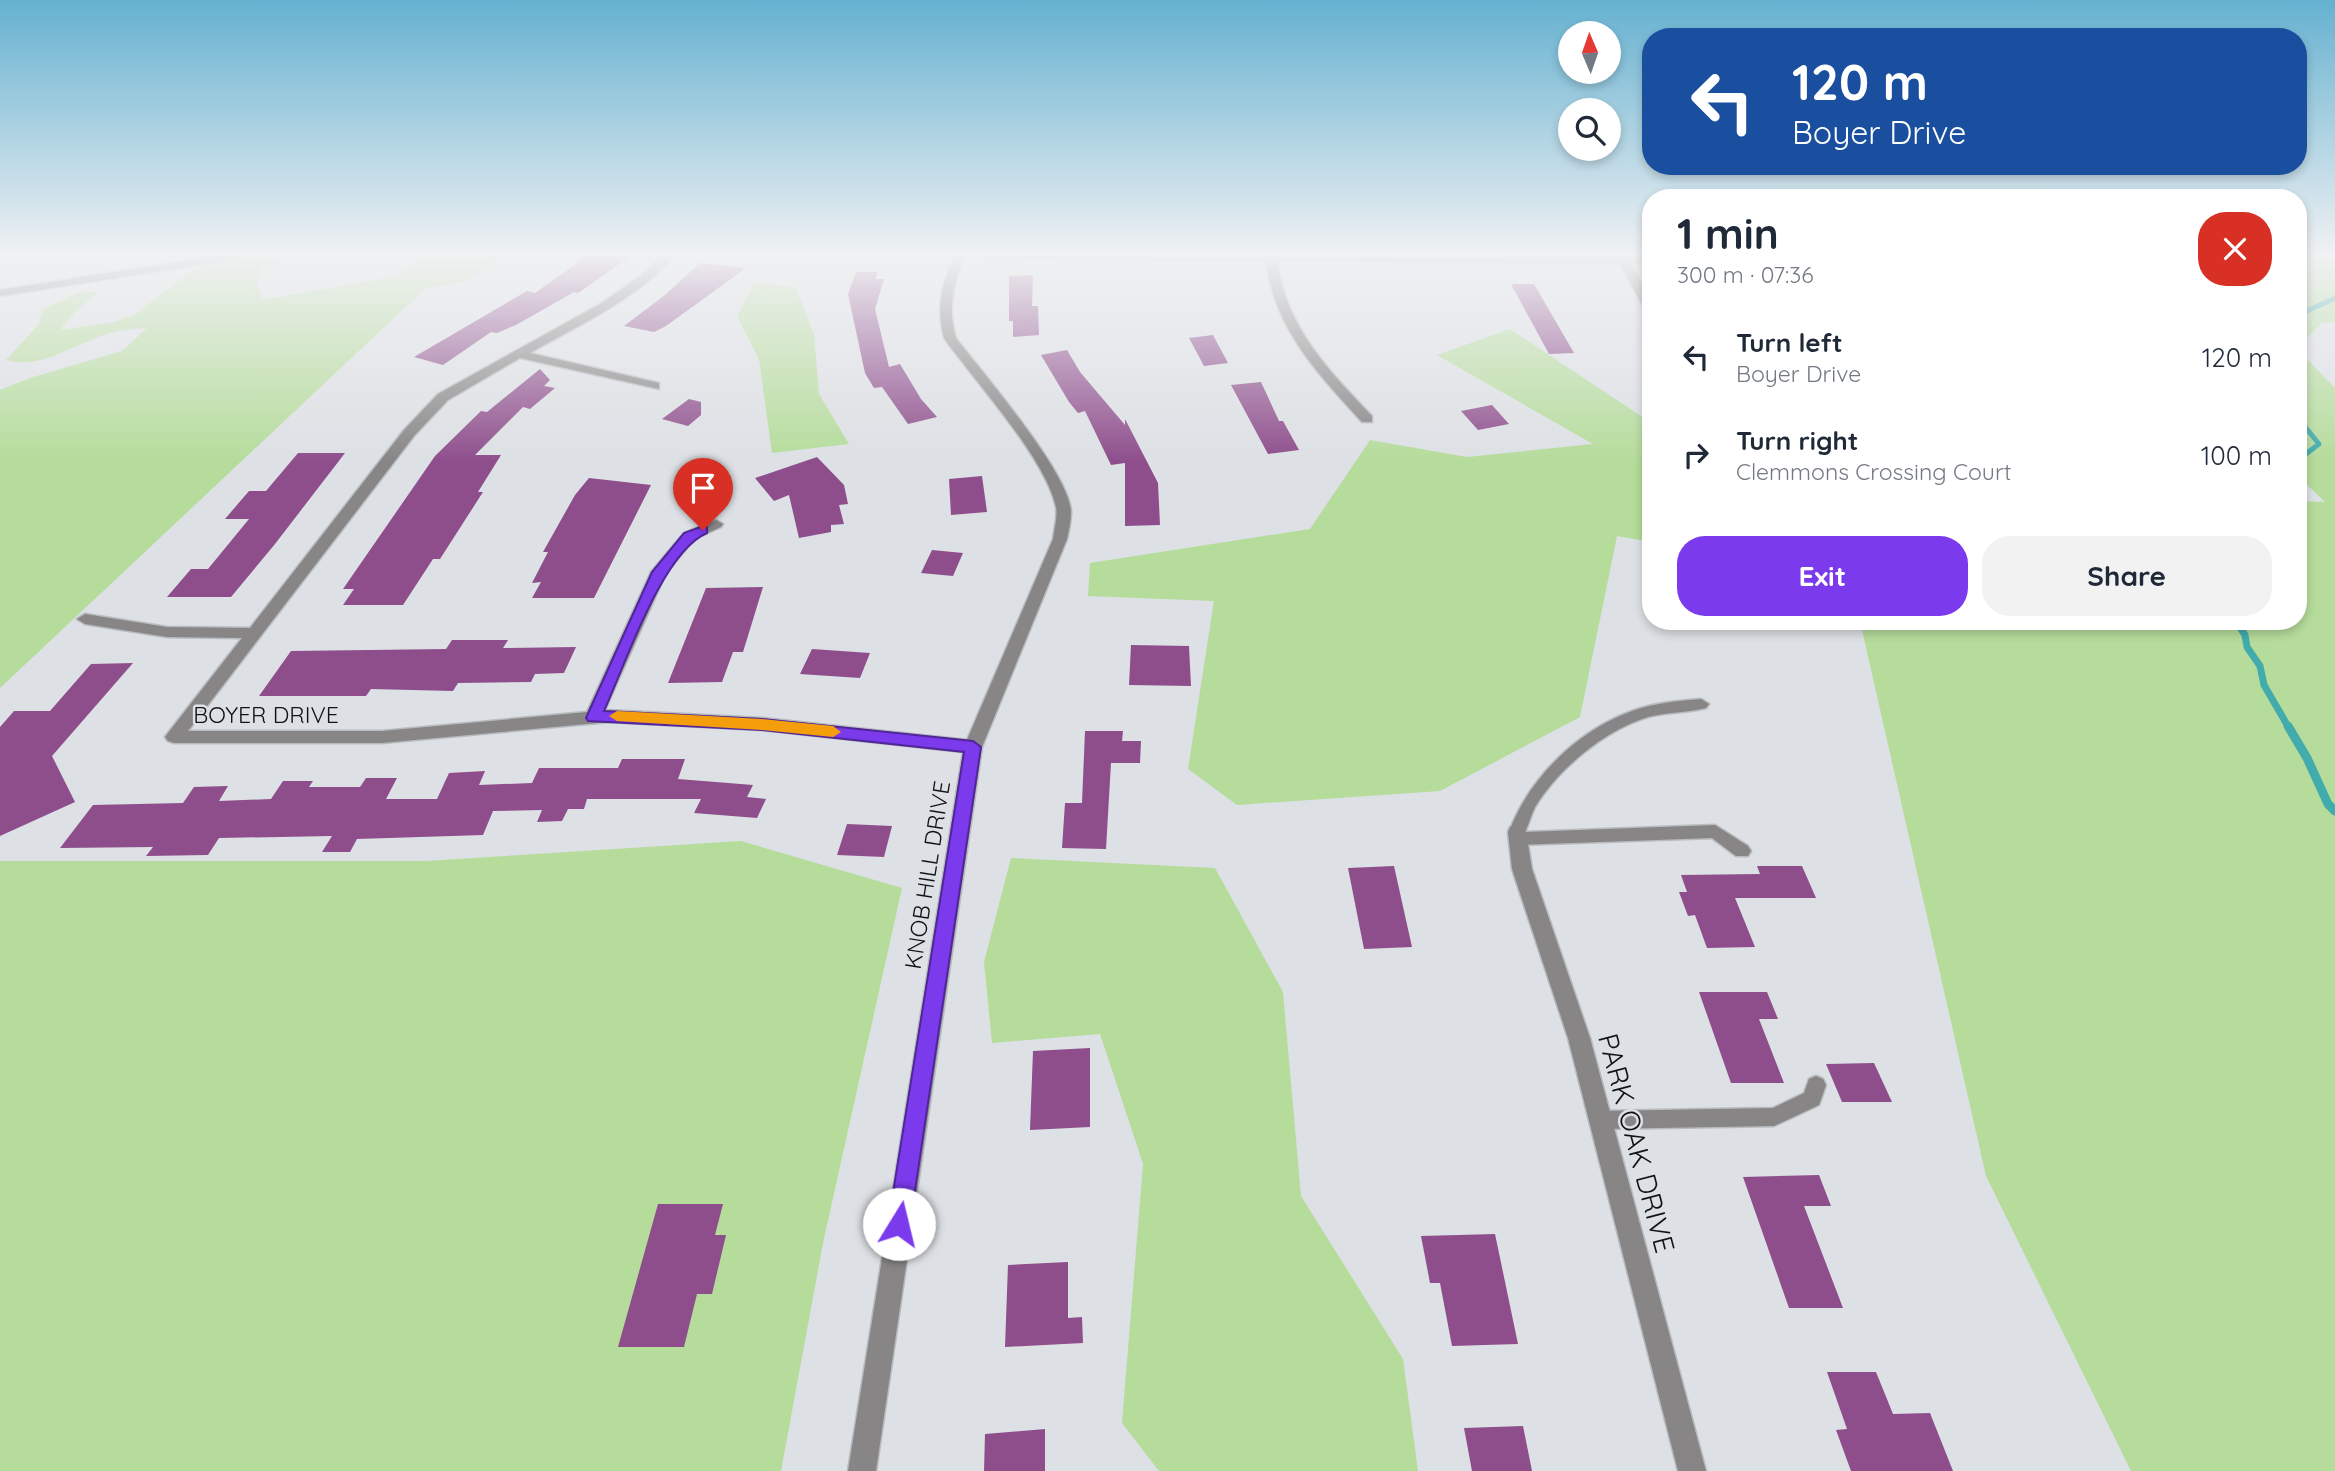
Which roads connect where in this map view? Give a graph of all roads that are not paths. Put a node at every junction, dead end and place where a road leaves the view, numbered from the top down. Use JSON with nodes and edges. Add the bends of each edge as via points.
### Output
{"nodes":[{"id":1,"x":571,"y":325,"type":"edge"},
{"id":2,"x":946,"y":325,"type":"edge"},
{"id":3,"x":1290,"y":325,"type":"edge"},
{"id":4,"x":519,"y":354,"type":"junction"},
{"id":5,"x":654,"y":386,"type":"dead end"},
{"id":6,"x":1367,"y":419,"type":"dead end"},
{"id":7,"x":716,"y":524,"type":"dead end"},
{"id":8,"x":85,"y":619,"type":"dead end"},
{"id":9,"x":254,"y":633,"type":"junction"},
{"id":10,"x":1702,"y":704,"type":"dead end"},
{"id":11,"x":593,"y":718,"type":"junction"},
{"id":12,"x":973,"y":747,"type":"junction"},
{"id":13,"x":1517,"y":835,"type":"junction"},
{"id":14,"x":1742,"y":851,"type":"dead end"},
{"id":15,"x":1816,"y":1085,"type":"dead end"},
{"id":16,"x":1600,"y":1120,"type":"junction"},
{"id":17,"x":862,"y":1471,"type":"edge"},
{"id":18,"x":1692,"y":1471,"type":"edge"}],
"edges":[{"from":1,"to":4,"type":"street","name":"BOYER DRIVE"},
{"from":2,"to":12,"type":"street","name":"KNOB HILL DRIVE","via":[[950,338],[1042,460],[1064,511],[1060,539]]},
{"from":3,"to":6,"type":"street","via":[[1319,366]]},
{"from":4,"to":5,"type":"street"},
{"from":4,"to":9,"type":"street","name":"BOYER DRIVE","via":[[443,397],[409,433]]},
{"from":7,"to":11,"type":"street","via":[[689,536],[659,572]]},
{"from":8,"to":9,"type":"street","via":[[167,632]]},
{"from":9,"to":11,"type":"street","name":"BOYER DRIVE","via":[[174,737],[382,737]]},
{"from":10,"to":13,"type":"lane","via":[[1657,709],[1606,730],[1557,771],[1529,804]]},
{"from":11,"to":12,"type":"street","name":"BOYER DRIVE","via":[[762,724]]},
{"from":12,"to":17,"type":"street","name":"KNOB HILL DRIVE"},
{"from":13,"to":14,"type":"lane","via":[[1715,831]]},
{"from":13,"to":16,"type":"street","name":"PARK OAK DRIVE","via":[[1522,869],[1579,1038]]},
{"from":15,"to":16,"type":"lane","via":[[1812,1099],[1774,1117]]},
{"from":16,"to":18,"type":"street","name":"PARK OAK DRIVE"}]}
